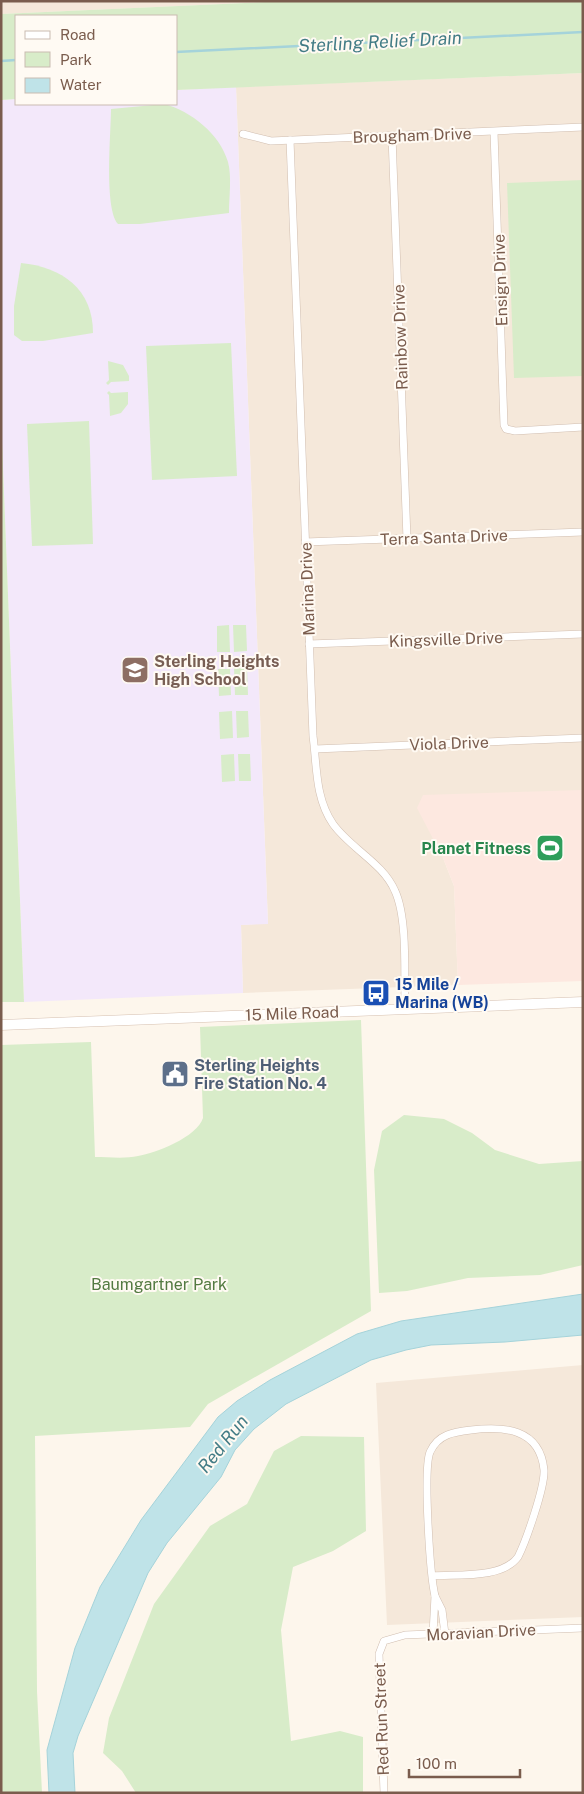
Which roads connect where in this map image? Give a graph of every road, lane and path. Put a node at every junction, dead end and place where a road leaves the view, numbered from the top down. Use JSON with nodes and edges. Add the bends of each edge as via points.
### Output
{"nodes":[{"id":1,"x":583,"y":127,"type":"edge"},
{"id":2,"x":494,"y":132,"type":"junction"},
{"id":3,"x":243,"y":134,"type":"dead end"},
{"id":4,"x":392,"y":136,"type":"junction"},
{"id":5,"x":290,"y":140,"type":"junction"},
{"id":6,"x":583,"y":427,"type":"edge"},
{"id":7,"x":583,"y":532,"type":"edge"},
{"id":8,"x":407,"y":539,"type":"junction"},
{"id":9,"x":305,"y":542,"type":"junction"},
{"id":10,"x":583,"y":634,"type":"edge"},
{"id":11,"x":309,"y":644,"type":"junction"},
{"id":12,"x":583,"y":738,"type":"edge"},
{"id":13,"x":314,"y":749,"type":"junction"},
{"id":14,"x":583,"y":1002,"type":"edge"},
{"id":15,"x":405,"y":1009,"type":"junction"},
{"id":16,"x":1,"y":1025,"type":"edge"},
{"id":17,"x":432,"y":1576,"type":"junction"},
{"id":18,"x":434,"y":1596,"type":"junction"},
{"id":19,"x":583,"y":1628,"type":"edge"},
{"id":20,"x":433,"y":1634,"type":"junction"},
{"id":21,"x":445,"y":1634,"type":"junction"},
{"id":22,"x":381,"y":1645,"type":"joint"},
{"id":23,"x":384,"y":1793,"type":"edge"}],
"edges":[{"from":1,"to":2,"type":"street","name":"Brougham Drive"},
{"from":2,"to":4,"type":"street","name":"Brougham Drive"},
{"from":2,"to":6,"type":"street","name":"Ensign Drive","via":[[506,429]]},
{"from":3,"to":5,"type":"street","name":"Brougham Drive","via":[[262,140]]},
{"from":4,"to":5,"type":"street","name":"Brougham Drive"},
{"from":4,"to":8,"type":"street","name":"Rainbow Drive"},
{"from":5,"to":9,"type":"street","name":"Marina Drive"},
{"from":7,"to":8,"type":"street","name":"Terra Santa Drive"},
{"from":8,"to":9,"type":"street","name":"Terra Santa Drive"},
{"from":9,"to":11,"type":"street","name":"Marina Drive"},
{"from":10,"to":11,"type":"street","name":"Kingsville Drive"},
{"from":11,"to":13,"type":"street","name":"Marina Drive"},
{"from":12,"to":13,"type":"street","name":"Viola Drive"},
{"from":13,"to":15,"type":"street","name":"Marina Drive","via":[[319,789],[329,817],[347,840],[384,875],[400,903]]},
{"from":14,"to":15,"type":"main road","name":"15 Mile Road"},
{"from":15,"to":16,"type":"main road","name":"15 Mile Road"},
{"from":17,"to":17,"type":"street","via":[[497,1572],[518,1557],[544,1476],[538,1450],[524,1436],[508,1429],[475,1430],[445,1435],[434,1446],[427,1466]]},
{"from":17,"to":18,"type":"street"},
{"from":18,"to":20,"type":"street"},
{"from":18,"to":21,"type":"street","via":[[442,1610]]},
{"from":19,"to":21,"type":"street","name":"Moravian Drive"},
{"from":20,"to":21,"type":"street","name":"Moravian Drive"},
{"from":20,"to":22,"type":"street","name":"Moravian Drive","via":[[396,1636]]},
{"from":22,"to":23,"type":"street","name":"Red Run Street"}]}
